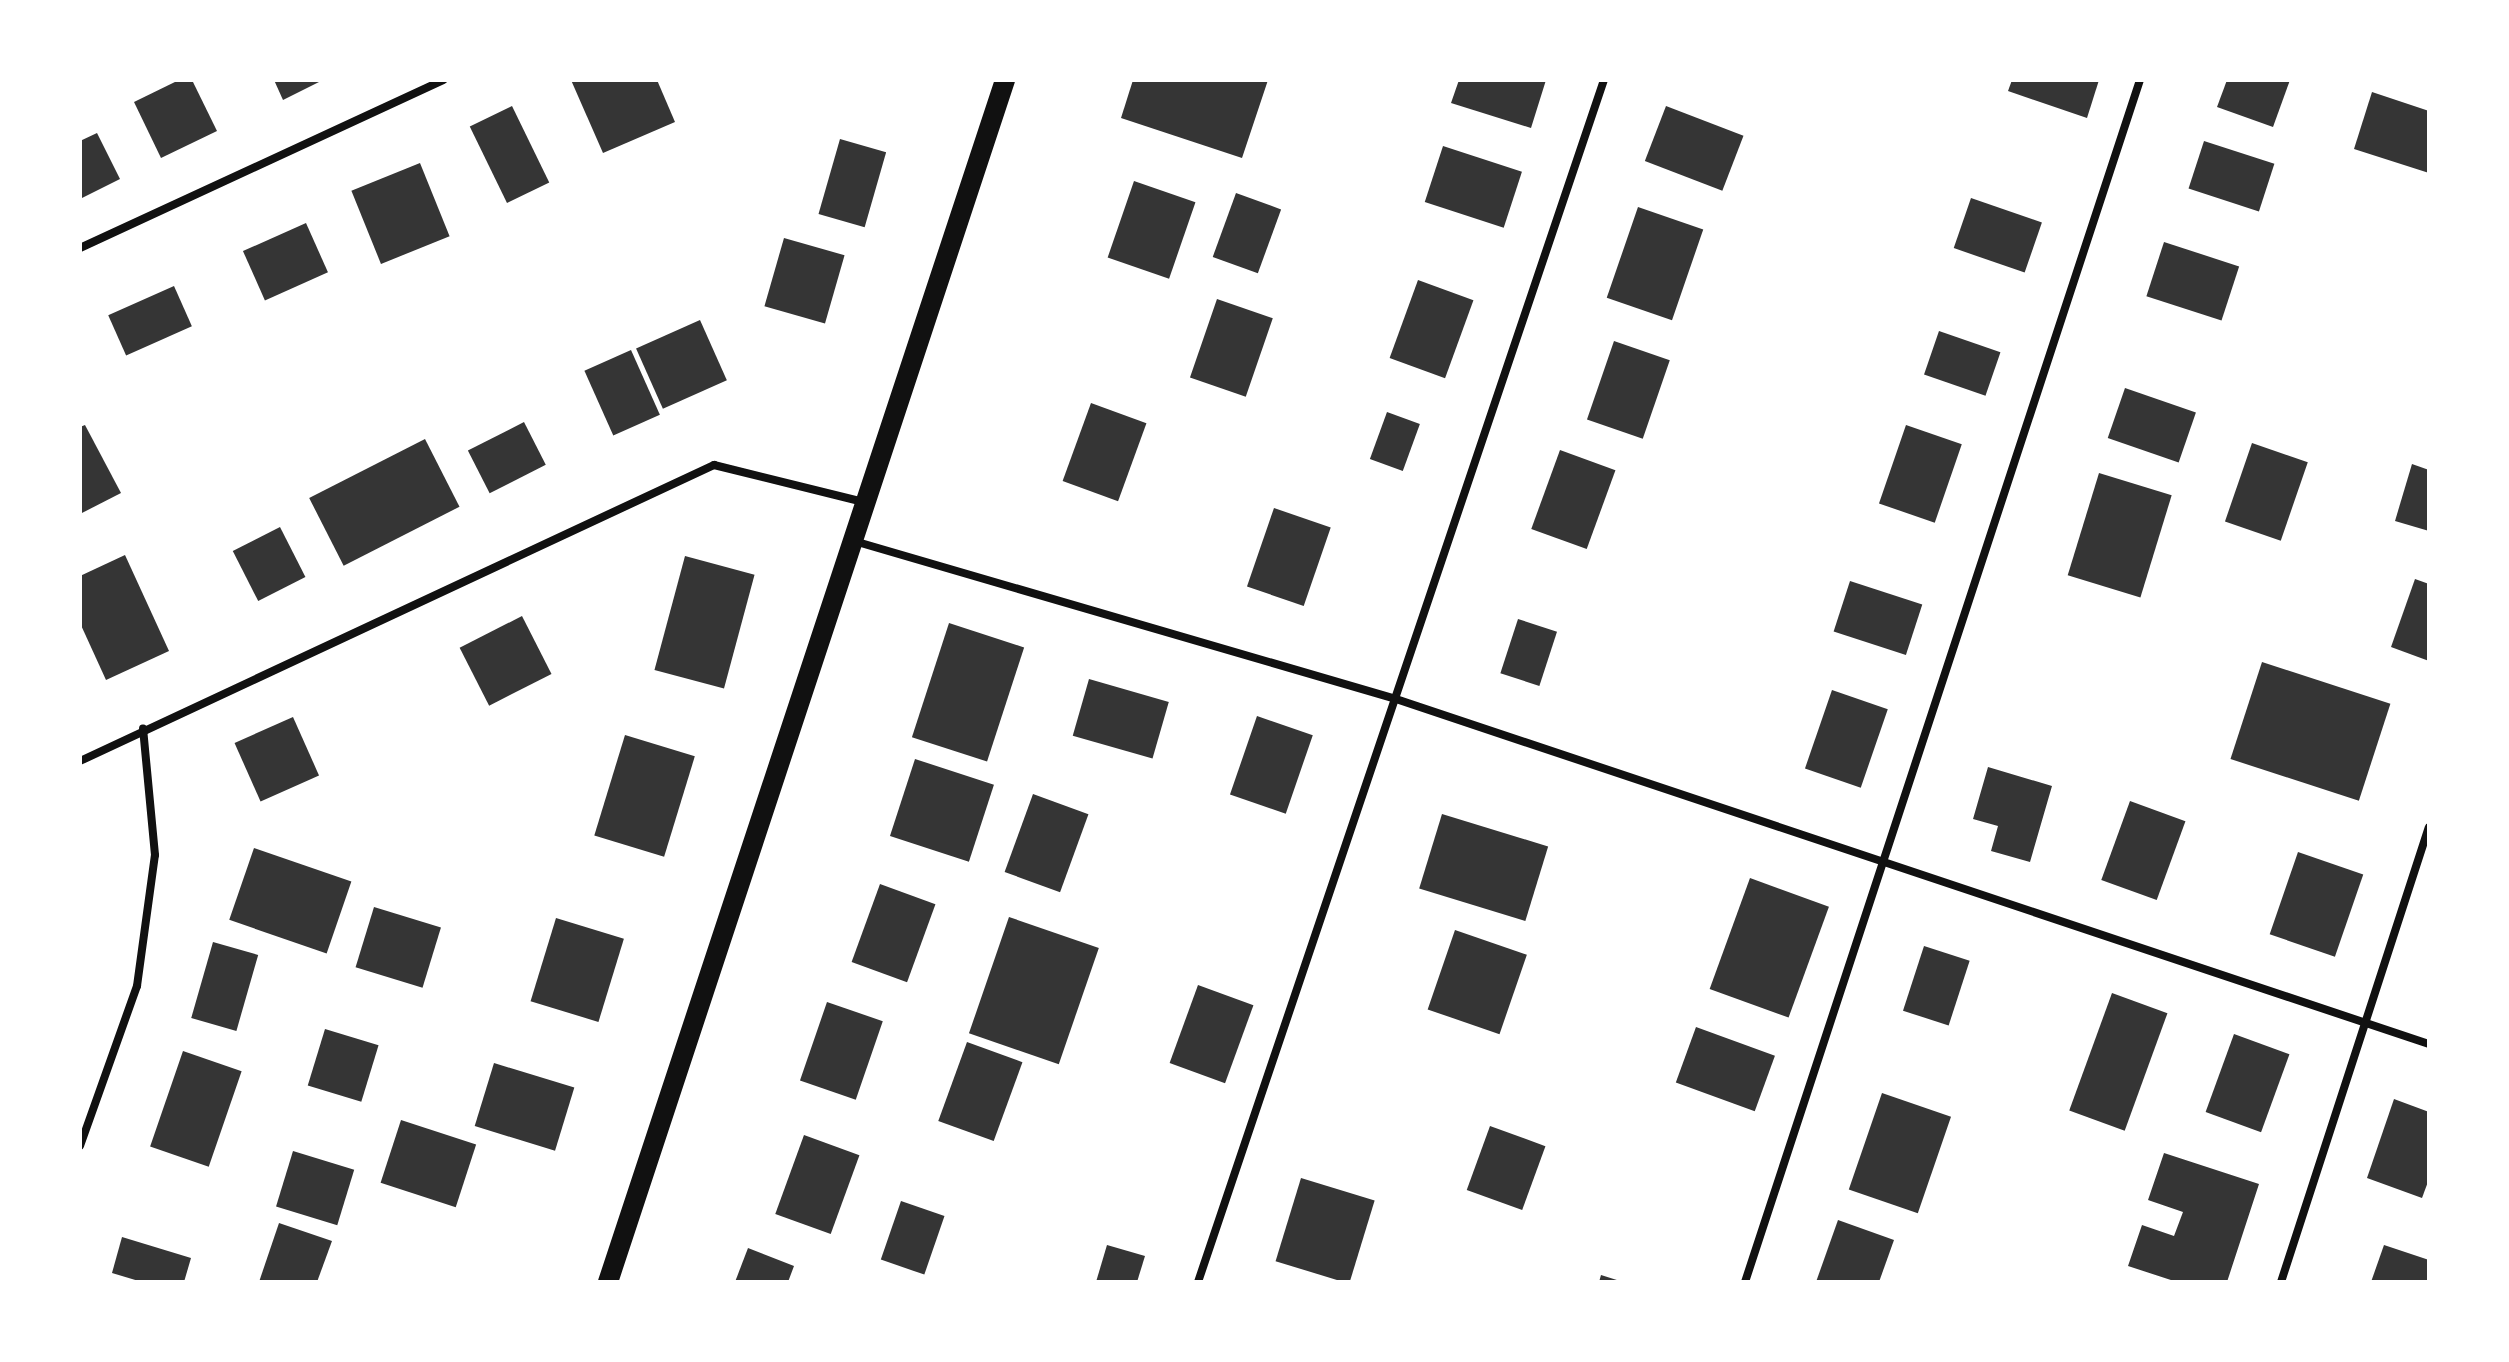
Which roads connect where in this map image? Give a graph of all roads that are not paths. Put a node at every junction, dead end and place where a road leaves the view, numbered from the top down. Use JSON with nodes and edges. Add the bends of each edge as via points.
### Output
{"nodes":[{"id":1,"x":443,"y":80,"type":"edge"},
{"id":2,"x":1005,"y":80,"type":"edge"},
{"id":3,"x":1604,"y":80,"type":"edge"},
{"id":4,"x":2140,"y":80,"type":"edge"},
{"id":5,"x":80,"y":248,"type":"edge"},
{"id":6,"x":865,"y":503,"type":"junction"},
{"id":7,"x":853,"y":541,"type":"junction"},
{"id":8,"x":1396,"y":699,"type":"junction"},
{"id":9,"x":143,"y":729,"type":"junction"},
{"id":10,"x":80,"y":761,"type":"edge"},
{"id":11,"x":2429,"y":827,"type":"edge"},
{"id":12,"x":1879,"y":862,"type":"junction"},
{"id":13,"x":2362,"y":1021,"type":"junction"},
{"id":14,"x":2429,"y":1044,"type":"edge"},
{"id":15,"x":80,"y":1146,"type":"edge"},
{"id":16,"x":608,"y":1282,"type":"edge"},
{"id":17,"x":1198,"y":1282,"type":"edge"},
{"id":18,"x":1745,"y":1282,"type":"edge"},
{"id":19,"x":2281,"y":1282,"type":"edge"}],
"edges":[{"from":1,"to":5,"type":"street"},
{"from":2,"to":6,"type":"main road"},
{"from":3,"to":8,"type":"street"},
{"from":4,"to":12,"type":"street"},
{"from":6,"to":7,"type":"main road"},
{"from":6,"to":9,"type":"street","via":[[714,465]]},
{"from":7,"to":8,"type":"street"},
{"from":7,"to":16,"type":"main road"},
{"from":8,"to":12,"type":"street"},
{"from":8,"to":17,"type":"street"},
{"from":9,"to":10,"type":"street"},
{"from":9,"to":15,"type":"street","via":[[155,855],[137,986]]},
{"from":11,"to":13,"type":"street"},
{"from":12,"to":13,"type":"street"},
{"from":12,"to":18,"type":"street"},
{"from":13,"to":14,"type":"street"},
{"from":13,"to":19,"type":"street"}]}
